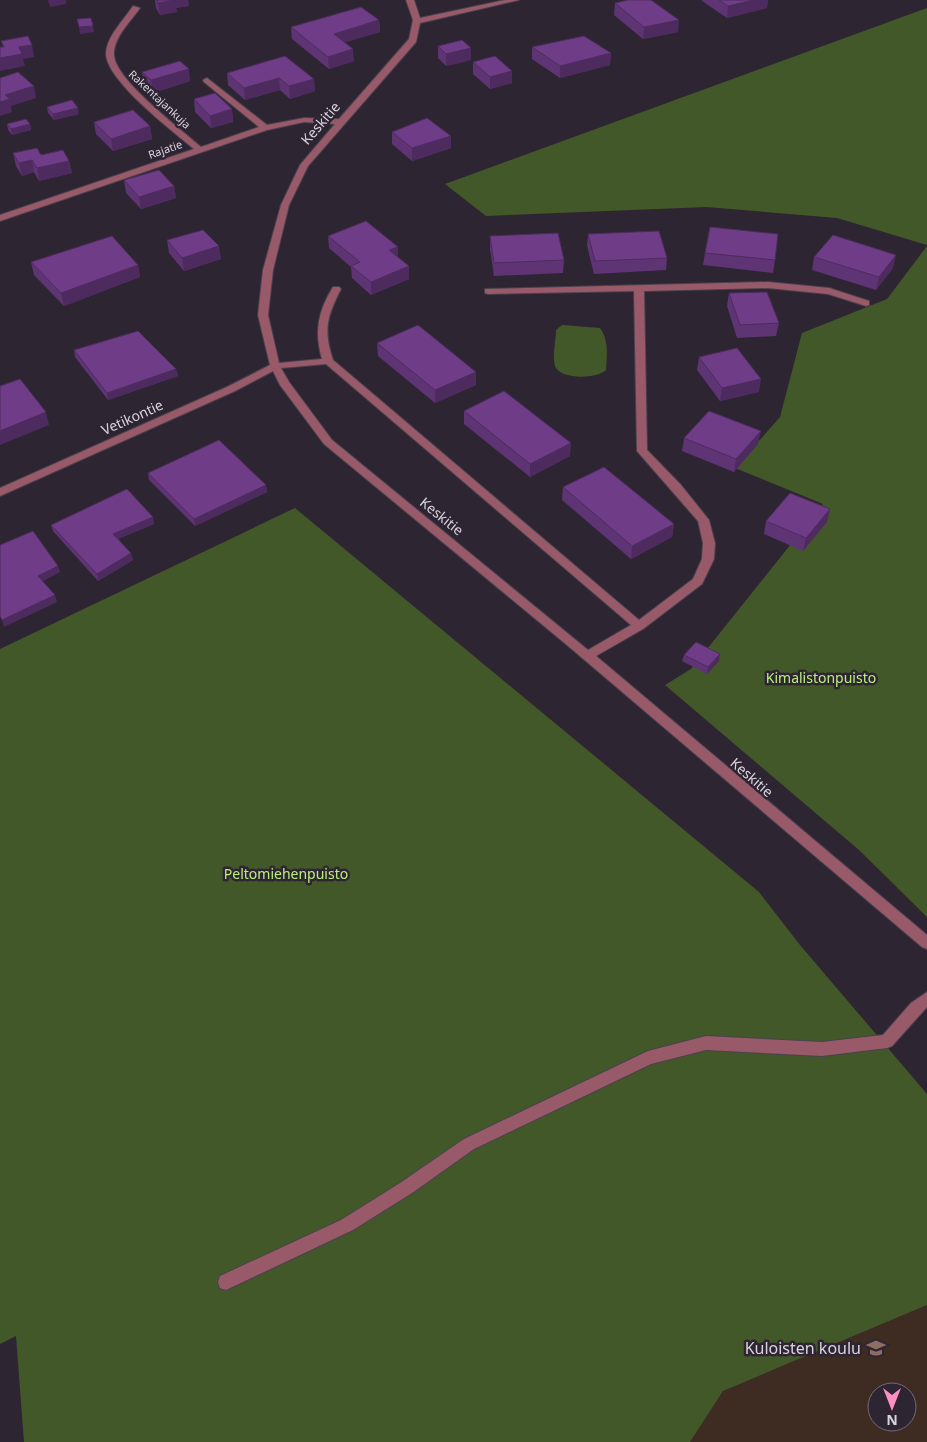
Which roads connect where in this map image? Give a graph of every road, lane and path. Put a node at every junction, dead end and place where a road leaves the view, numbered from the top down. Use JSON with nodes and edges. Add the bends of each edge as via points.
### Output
{"nodes":[{"id":1,"x":410,"y":0,"type":"edge"},
{"id":2,"x":515,"y":0,"type":"edge"},
{"id":3,"x":136,"y":8,"type":"dead end"},
{"id":4,"x":417,"y":21,"type":"junction"},
{"id":5,"x":207,"y":80,"type":"dead end"},
{"id":6,"x":341,"y":122,"type":"junction"},
{"id":7,"x":265,"y":128,"type":"junction"},
{"id":8,"x":198,"y":149,"type":"junction"},
{"id":9,"x":0,"y":218,"type":"edge"},
{"id":10,"x":336,"y":289,"type":"dead end"},
{"id":11,"x":638,"y":289,"type":"junction"},
{"id":12,"x":488,"y":291,"type":"dead end"},
{"id":13,"x":866,"y":303,"type":"dead end"},
{"id":14,"x":328,"y":361,"type":"junction"},
{"id":15,"x":275,"y":366,"type":"junction"},
{"id":16,"x":0,"y":492,"type":"edge"},
{"id":17,"x":639,"y":626,"type":"junction"},
{"id":18,"x":587,"y":656,"type":"junction"},
{"id":19,"x":927,"y":943,"type":"edge"},
{"id":20,"x":927,"y":998,"type":"edge"},
{"id":21,"x":226,"y":1282,"type":"dead end"}],
"edges":[{"from":1,"to":4,"type":"street"},
{"from":2,"to":4,"type":"street"},
{"from":3,"to":8,"type":"street","name":"Rakentajankuja","via":[[113,42],[109,57],[114,70],[126,85]]},
{"from":4,"to":6,"type":"street","name":"Keskitie","via":[[413,40]]},
{"from":5,"to":7,"type":"street"},
{"from":6,"to":7,"type":"street","name":"Rajatie","via":[[304,120]]},
{"from":6,"to":15,"type":"street","name":"Keskitie","via":[[298,175],[277,234],[268,270],[263,315]]},
{"from":7,"to":8,"type":"street","name":"Rajatie"},
{"from":8,"to":9,"type":"street","name":"Rajatie"},
{"from":10,"to":14,"type":"street","via":[[323,315],[321,342]]},
{"from":11,"to":12,"type":"street"},
{"from":11,"to":13,"type":"street","via":[[768,285],[828,291]]},
{"from":11,"to":17,"type":"street","via":[[642,452],[703,520],[709,543],[708,559],[698,581]]},
{"from":14,"to":15,"type":"street"},
{"from":14,"to":17,"type":"street"},
{"from":15,"to":16,"type":"street","name":"Vetikontie","via":[[231,389]]},
{"from":15,"to":18,"type":"street","name":"Keskitie","via":[[328,442]]},
{"from":17,"to":18,"type":"street"},
{"from":18,"to":19,"type":"street","name":"Keskitie"},
{"from":20,"to":21,"type":"street","via":[[887,1041],[822,1050],[706,1043],[648,1058],[470,1144],[347,1225]]}]}
